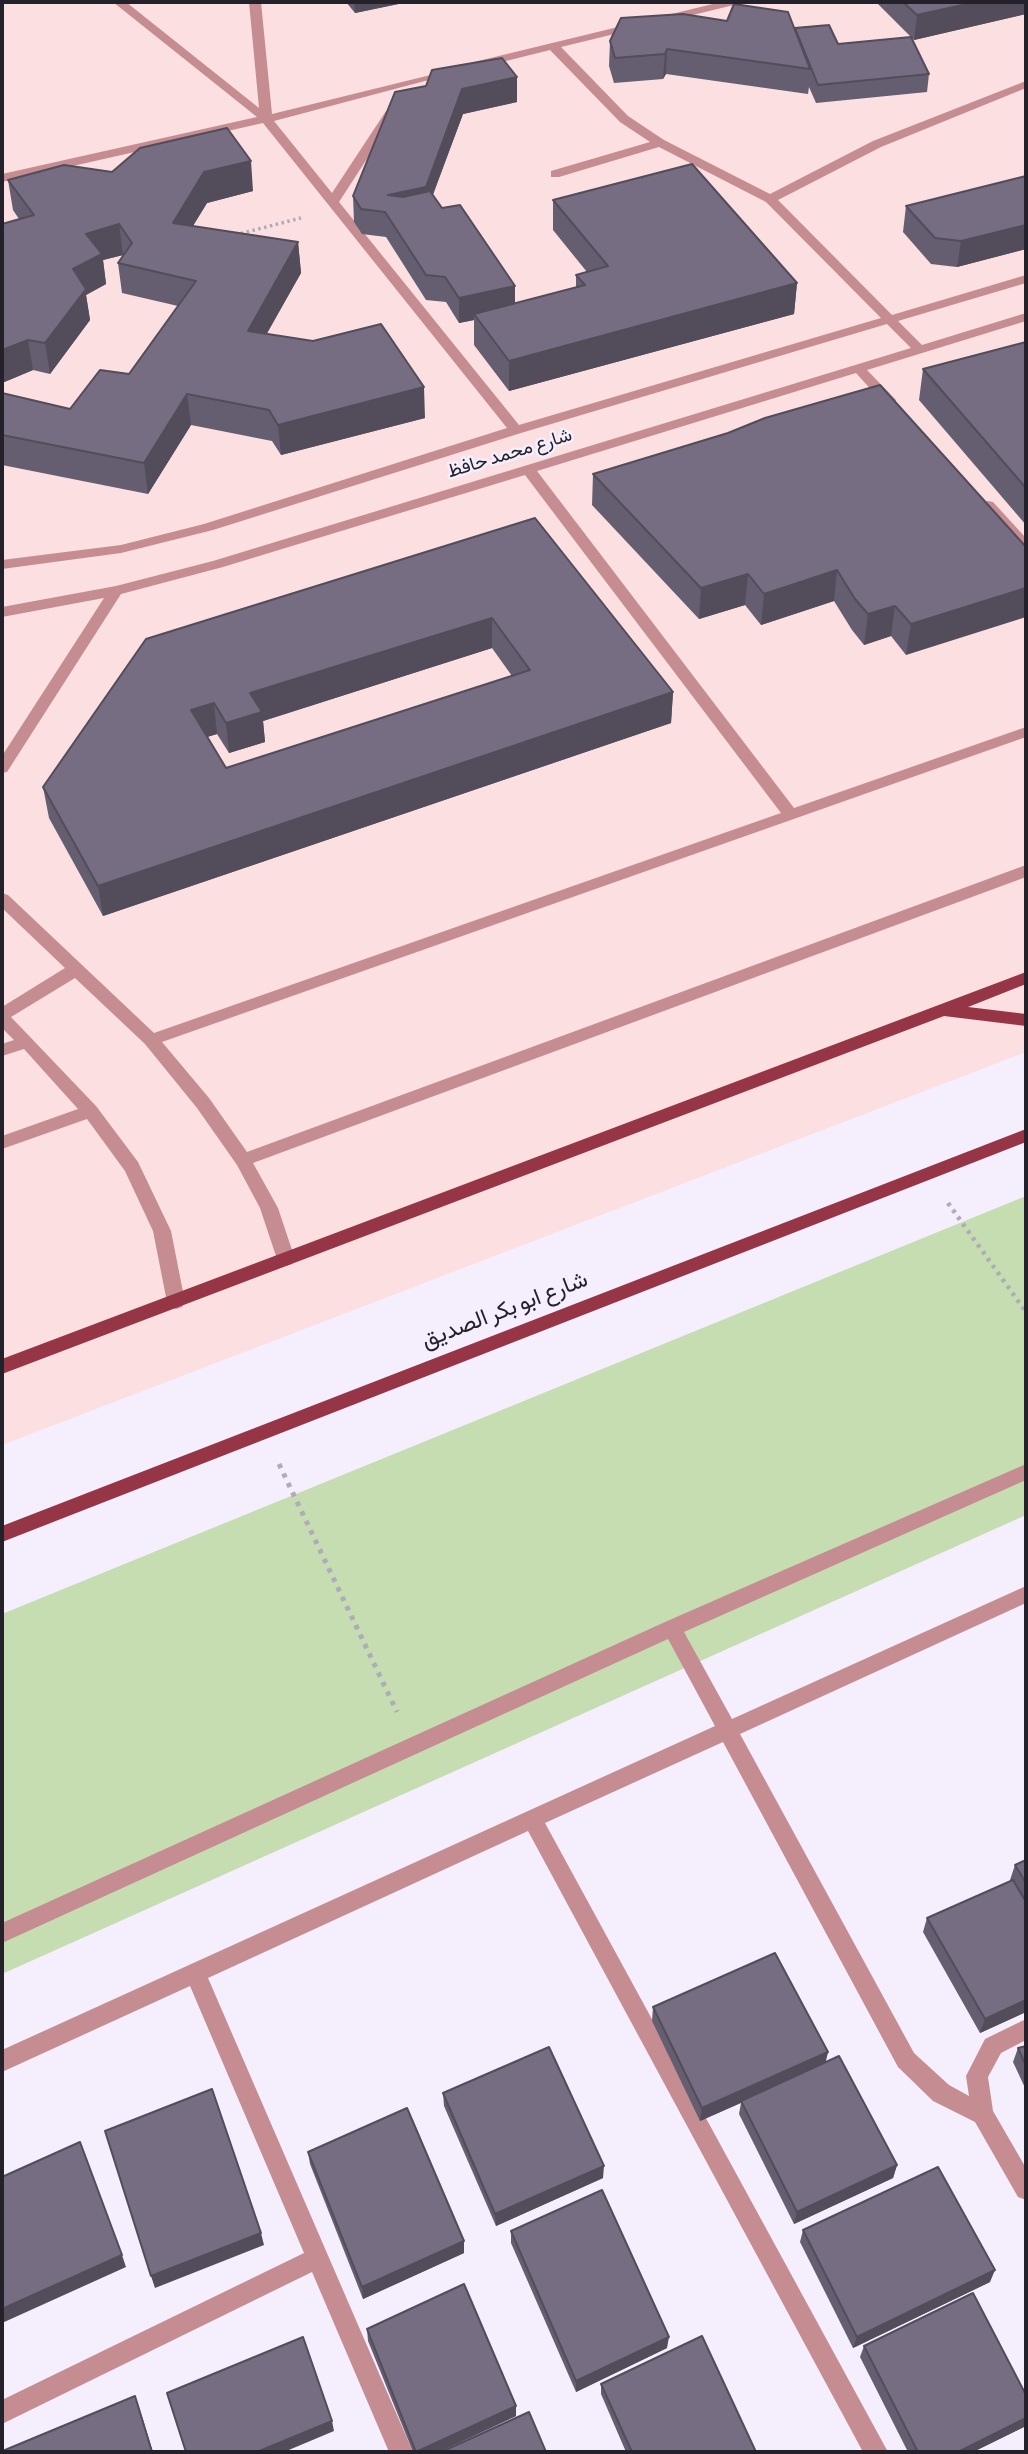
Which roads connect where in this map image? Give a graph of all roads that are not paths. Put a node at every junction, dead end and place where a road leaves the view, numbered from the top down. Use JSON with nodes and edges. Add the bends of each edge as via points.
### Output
{"nodes":[{"id":1,"x":119,"y":2,"type":"edge"},
{"id":2,"x":256,"y":2,"type":"edge"},
{"id":3,"x":734,"y":2,"type":"edge"},
{"id":4,"x":552,"y":45,"type":"junction"},
{"id":5,"x":412,"y":81,"type":"junction"},
{"id":6,"x":1026,"y":84,"type":"edge"},
{"id":7,"x":266,"y":118,"type":"junction"},
{"id":8,"x":660,"y":143,"type":"junction"},
{"id":9,"x":555,"y":174,"type":"dead end"},
{"id":10,"x":2,"y":178,"type":"edge"},
{"id":11,"x":770,"y":199,"type":"junction"},
{"id":12,"x":336,"y":205,"type":"junction"},
{"id":13,"x":1026,"y":279,"type":"edge"},
{"id":14,"x":1026,"y":317,"type":"edge"},
{"id":15,"x":888,"y":318,"type":"junction"},
{"id":16,"x":919,"y":349,"type":"junction"},
{"id":17,"x":858,"y":368,"type":"junction"},
{"id":18,"x":905,"y":417,"type":"edge"},
{"id":19,"x":516,"y":430,"type":"junction"},
{"id":20,"x":528,"y":469,"type":"junction"},
{"id":21,"x":979,"y":496,"type":"edge"},
{"id":22,"x":1026,"y":546,"type":"edge"},
{"id":23,"x":2,"y":565,"type":"edge"},
{"id":24,"x":116,"y":590,"type":"junction"},
{"id":25,"x":2,"y":612,"type":"edge"},
{"id":26,"x":1026,"y":732,"type":"edge"},
{"id":27,"x":2,"y":768,"type":"edge"},
{"id":28,"x":792,"y":816,"type":"junction"},
{"id":29,"x":1026,"y":872,"type":"edge"},
{"id":30,"x":2,"y":899,"type":"edge"},
{"id":31,"x":76,"y":970,"type":"junction"},
{"id":32,"x":1026,"y":978,"type":"edge"},
{"id":33,"x":944,"y":1009,"type":"junction"},
{"id":34,"x":2,"y":1017,"type":"edge"},
{"id":35,"x":1026,"y":1020,"type":"edge"},
{"id":36,"x":151,"y":1040,"type":"junction"},
{"id":37,"x":27,"y":1042,"type":"junction"},
{"id":38,"x":2,"y":1050,"type":"edge"},
{"id":39,"x":90,"y":1111,"type":"junction"},
{"id":40,"x":1026,"y":1135,"type":"edge"},
{"id":41,"x":2,"y":1143,"type":"edge"},
{"id":42,"x":243,"y":1160,"type":"junction"},
{"id":43,"x":286,"y":1259,"type":"junction"},
{"id":44,"x":176,"y":1302,"type":"junction"},
{"id":45,"x":2,"y":1367,"type":"edge"},
{"id":46,"x":1026,"y":1472,"type":"edge"},
{"id":47,"x":2,"y":1534,"type":"edge"},
{"id":48,"x":1026,"y":1594,"type":"edge"},
{"id":49,"x":671,"y":1628,"type":"junction"},
{"id":50,"x":727,"y":1730,"type":"junction"},
{"id":51,"x":532,"y":1819,"type":"junction"},
{"id":52,"x":2,"y":1933,"type":"edge"},
{"id":53,"x":195,"y":1973,"type":"junction"},
{"id":54,"x":1026,"y":2029,"type":"edge"},
{"id":55,"x":2,"y":2061,"type":"edge"},
{"id":56,"x":983,"y":2114,"type":"junction"},
{"id":57,"x":1026,"y":2189,"type":"edge"},
{"id":58,"x":317,"y":2258,"type":"junction"},
{"id":59,"x":2,"y":2412,"type":"edge"},
{"id":60,"x":401,"y":2452,"type":"edge"},
{"id":61,"x":876,"y":2452,"type":"edge"}],
"edges":[{"from":1,"to":7,"type":"street"},
{"from":2,"to":7,"type":"street"},
{"from":3,"to":4,"type":"street"},
{"from":4,"to":5,"type":"street"},
{"from":4,"to":8,"type":"street","via":[[624,119]]},
{"from":5,"to":7,"type":"street"},
{"from":5,"to":12,"type":"street"},
{"from":6,"to":11,"type":"street","via":[[877,144]]},
{"from":7,"to":10,"type":"street"},
{"from":7,"to":12,"type":"street"},
{"from":8,"to":9,"type":"street"},
{"from":8,"to":11,"type":"street"},
{"from":11,"to":15,"type":"street"},
{"from":12,"to":19,"type":"street"},
{"from":13,"to":15,"type":"street","name":"شارع محمد حافظ"},
{"from":14,"to":16,"type":"street","name":"شارع محمد حافظ"},
{"from":15,"to":16,"type":"street"},
{"from":15,"to":19,"type":"street","name":"شارع محمد حافظ"},
{"from":16,"to":17,"type":"street","name":"شارع محمد حافظ"},
{"from":17,"to":18,"type":"street"},
{"from":17,"to":20,"type":"street","name":"شارع محمد حافظ"},
{"from":19,"to":23,"type":"street","name":"شارع محمد حافظ","via":[[208,527],[121,549]]},
{"from":20,"to":24,"type":"street","name":"شارع محمد حافظ","via":[[218,564]]},
{"from":20,"to":28,"type":"street"},
{"from":21,"to":22,"type":"street"},
{"from":24,"to":25,"type":"street","name":"شارع محمد حافظ"},
{"from":24,"to":27,"type":"street"},
{"from":26,"to":28,"type":"street"},
{"from":28,"to":36,"type":"street"},
{"from":29,"to":42,"type":"street"},
{"from":30,"to":31,"type":"street"},
{"from":31,"to":34,"type":"street"},
{"from":31,"to":36,"type":"street"},
{"from":32,"to":33,"type":"main road"},
{"from":33,"to":35,"type":"main road"},
{"from":33,"to":43,"type":"main road"},
{"from":34,"to":37,"type":"street"},
{"from":36,"to":42,"type":"street"},
{"from":37,"to":38,"type":"street"},
{"from":37,"to":39,"type":"street"},
{"from":39,"to":41,"type":"street"},
{"from":39,"to":44,"type":"street","via":[[132,1167],[162,1231]]},
{"from":40,"to":47,"type":"main road","name":"شارع ابو بكر الصديق"},
{"from":42,"to":43,"type":"street","via":[[268,1208]]},
{"from":43,"to":44,"type":"main road"},
{"from":44,"to":45,"type":"main road"},
{"from":46,"to":49,"type":"street"},
{"from":48,"to":50,"type":"street"},
{"from":49,"to":50,"type":"street"},
{"from":49,"to":52,"type":"street"},
{"from":50,"to":51,"type":"street"},
{"from":50,"to":56,"type":"street","via":[[906,2060],[941,2093]]},
{"from":51,"to":53,"type":"street"},
{"from":51,"to":61,"type":"street"},
{"from":53,"to":55,"type":"street"},
{"from":53,"to":58,"type":"street"},
{"from":54,"to":56,"type":"street","via":[[993,2046],[977,2076]]},
{"from":56,"to":57,"type":"street"},
{"from":58,"to":59,"type":"street"},
{"from":58,"to":60,"type":"street"}]}
